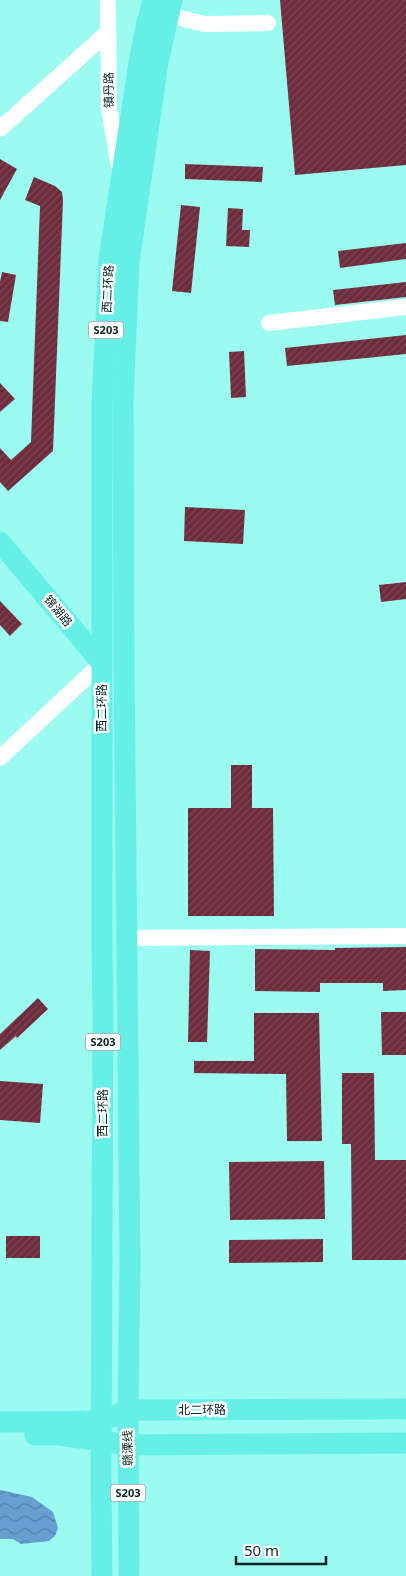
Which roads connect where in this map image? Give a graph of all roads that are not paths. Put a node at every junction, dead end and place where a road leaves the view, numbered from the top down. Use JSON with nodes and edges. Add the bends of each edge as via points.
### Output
{"nodes":[{"id":1,"x":108,"y":0,"type":"edge"},
{"id":2,"x":153,"y":0,"type":"edge"},
{"id":3,"x":170,"y":8,"type":"edge"},
{"id":4,"x":268,"y":23,"type":"dead end"},
{"id":5,"x":108,"y":32,"type":"junction"},
{"id":6,"x":0,"y":128,"type":"edge"},
{"id":7,"x":131,"y":181,"type":"junction"},
{"id":8,"x":406,"y":306,"type":"edge"},
{"id":9,"x":269,"y":323,"type":"dead end"},
{"id":10,"x":0,"y":542,"type":"edge"},
{"id":11,"x":102,"y":663,"type":"junction"},
{"id":12,"x":124,"y":663,"type":"junction"},
{"id":13,"x":0,"y":758,"type":"edge"},
{"id":14,"x":406,"y":936,"type":"edge"},
{"id":15,"x":127,"y":938,"type":"junction"},
{"id":16,"x":102,"y":940,"type":"junction"},
{"id":17,"x":128,"y":1410,"type":"junction"},
{"id":18,"x":406,"y":1410,"type":"edge"},
{"id":19,"x":0,"y":1422,"type":"edge"},
{"id":20,"x":101,"y":1431,"type":"junction"},
{"id":21,"x":0,"y":1436,"type":"edge"},
{"id":22,"x":406,"y":1443,"type":"edge"},
{"id":23,"x":128,"y":1445,"type":"junction"},
{"id":24,"x":102,"y":1576,"type":"edge"},
{"id":25,"x":129,"y":1576,"type":"edge"}],
"edges":[{"from":1,"to":5,"type":"street","name":"镇丹路"},
{"from":2,"to":7,"type":"main road","name":"西二环路","number":"S203","via":[[139,62]]},
{"from":3,"to":4,"type":"street","via":[[204,24]]},
{"from":3,"to":7,"type":"main road","name":"西二环路","number":"S203"},
{"from":5,"to":6,"type":"street"},
{"from":5,"to":7,"type":"street","name":"镇丹路","via":[[109,109]]},
{"from":7,"to":11,"type":"main road","name":"西二环路","number":"S203","via":[[109,260],[102,406]]},
{"from":7,"to":12,"type":"main road","name":"西二环路","number":"S203","via":[[124,384]]},
{"from":8,"to":9,"type":"street"},
{"from":10,"to":11,"type":"main road","name":"锦湖路"},
{"from":11,"to":12,"type":"main road"},
{"from":11,"to":13,"type":"street"},
{"from":11,"to":16,"type":"main road","name":"西二环路","number":"S203"},
{"from":12,"to":15,"type":"main road","name":"西二环路","number":"S203"},
{"from":14,"to":15,"type":"street"},
{"from":15,"to":16,"type":"main road"},
{"from":15,"to":17,"type":"main road","name":"西二环路","number":"S203"},
{"from":16,"to":20,"type":"main road","name":"西二环路","number":"S203"},
{"from":17,"to":18,"type":"main road","name":"北二环路"},
{"from":17,"to":20,"type":"main road","name":"北二环路"},
{"from":17,"to":23,"type":"main road","name":"赣溧线","number":"S203"},
{"from":19,"to":20,"type":"main road","name":"北二环路"},
{"from":20,"to":21,"type":"main road","name":"北二环路"},
{"from":20,"to":23,"type":"main road","name":"北二环路"},
{"from":20,"to":24,"type":"main road","number":"S203"},
{"from":22,"to":23,"type":"main road","name":"北二环路"},
{"from":23,"to":25,"type":"main road","name":"赣溧线","number":"S203"}]}
